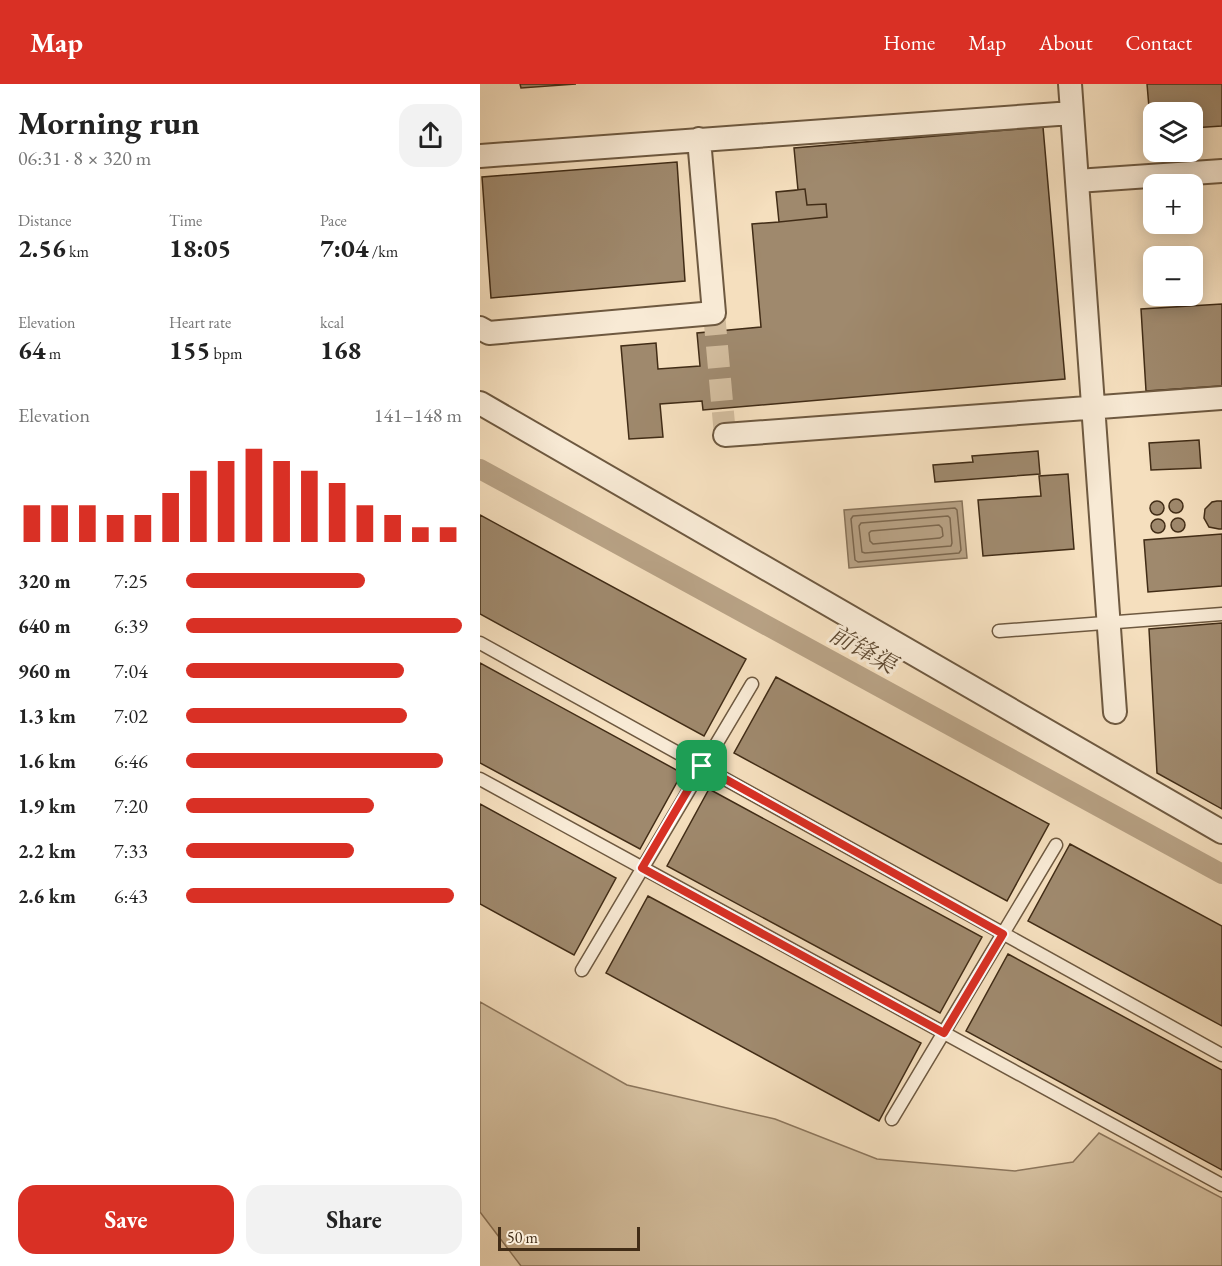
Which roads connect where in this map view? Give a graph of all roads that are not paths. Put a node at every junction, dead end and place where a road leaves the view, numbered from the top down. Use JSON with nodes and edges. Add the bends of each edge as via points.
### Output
{"nodes":[{"id":1,"x":1070,"y":84,"type":"edge"},
{"id":2,"x":1072,"y":113,"type":"junction"},
{"id":3,"x":699,"y":140,"type":"junction"},
{"id":4,"x":480,"y":156,"type":"edge"},
{"id":5,"x":1222,"y":171,"type":"edge"},
{"id":6,"x":1077,"y":182,"type":"junction"},
{"id":7,"x":480,"y":328,"type":"edge"},
{"id":8,"x":1222,"y":398,"type":"edge"},
{"id":9,"x":480,"y":403,"type":"edge"},
{"id":10,"x":1093,"y":407,"type":"junction"},
{"id":11,"x":725,"y":435,"type":"dead end"},
{"id":12,"x":1222,"y":614,"type":"edge"},
{"id":13,"x":1108,"y":622,"type":"junction"},
{"id":14,"x":999,"y":631,"type":"dead end"},
{"id":15,"x":480,"y":643,"type":"edge"},
{"id":16,"x":752,"y":684,"type":"dead end"},
{"id":17,"x":1115,"y":712,"type":"dead end"},
{"id":18,"x":702,"y":766,"type":"junction"},
{"id":19,"x":480,"y":779,"type":"edge"},
{"id":20,"x":1222,"y":831,"type":"edge"},
{"id":21,"x":1056,"y":845,"type":"dead end"},
{"id":22,"x":642,"y":868,"type":"junction"},
{"id":23,"x":1003,"y":934,"type":"junction"},
{"id":24,"x":582,"y":970,"type":"dead end"},
{"id":25,"x":944,"y":1033,"type":"junction"},
{"id":26,"x":1222,"y":1055,"type":"edge"},
{"id":27,"x":892,"y":1119,"type":"dead end"},
{"id":28,"x":1222,"y":1185,"type":"edge"}],
"edges":[{"from":1,"to":2,"type":"street"},
{"from":2,"to":3,"type":"street"},
{"from":2,"to":6,"type":"street"},
{"from":3,"to":4,"type":"street"},
{"from":3,"to":7,"type":"street","via":[[714,313],[489,333]]},
{"from":5,"to":6,"type":"street"},
{"from":6,"to":10,"type":"street"},
{"from":8,"to":10,"type":"street"},
{"from":9,"to":20,"type":"street"},
{"from":10,"to":11,"type":"street"},
{"from":10,"to":13,"type":"street"},
{"from":12,"to":13,"type":"lane"},
{"from":13,"to":14,"type":"lane"},
{"from":13,"to":17,"type":"street"},
{"from":15,"to":18,"type":"lane"},
{"from":16,"to":18,"type":"lane"},
{"from":18,"to":22,"type":"lane"},
{"from":18,"to":23,"type":"lane"},
{"from":19,"to":22,"type":"lane"},
{"from":21,"to":23,"type":"lane"},
{"from":22,"to":24,"type":"lane"},
{"from":22,"to":25,"type":"lane"},
{"from":23,"to":25,"type":"lane"},
{"from":23,"to":26,"type":"lane"},
{"from":25,"to":27,"type":"lane"},
{"from":25,"to":28,"type":"lane"}]}
